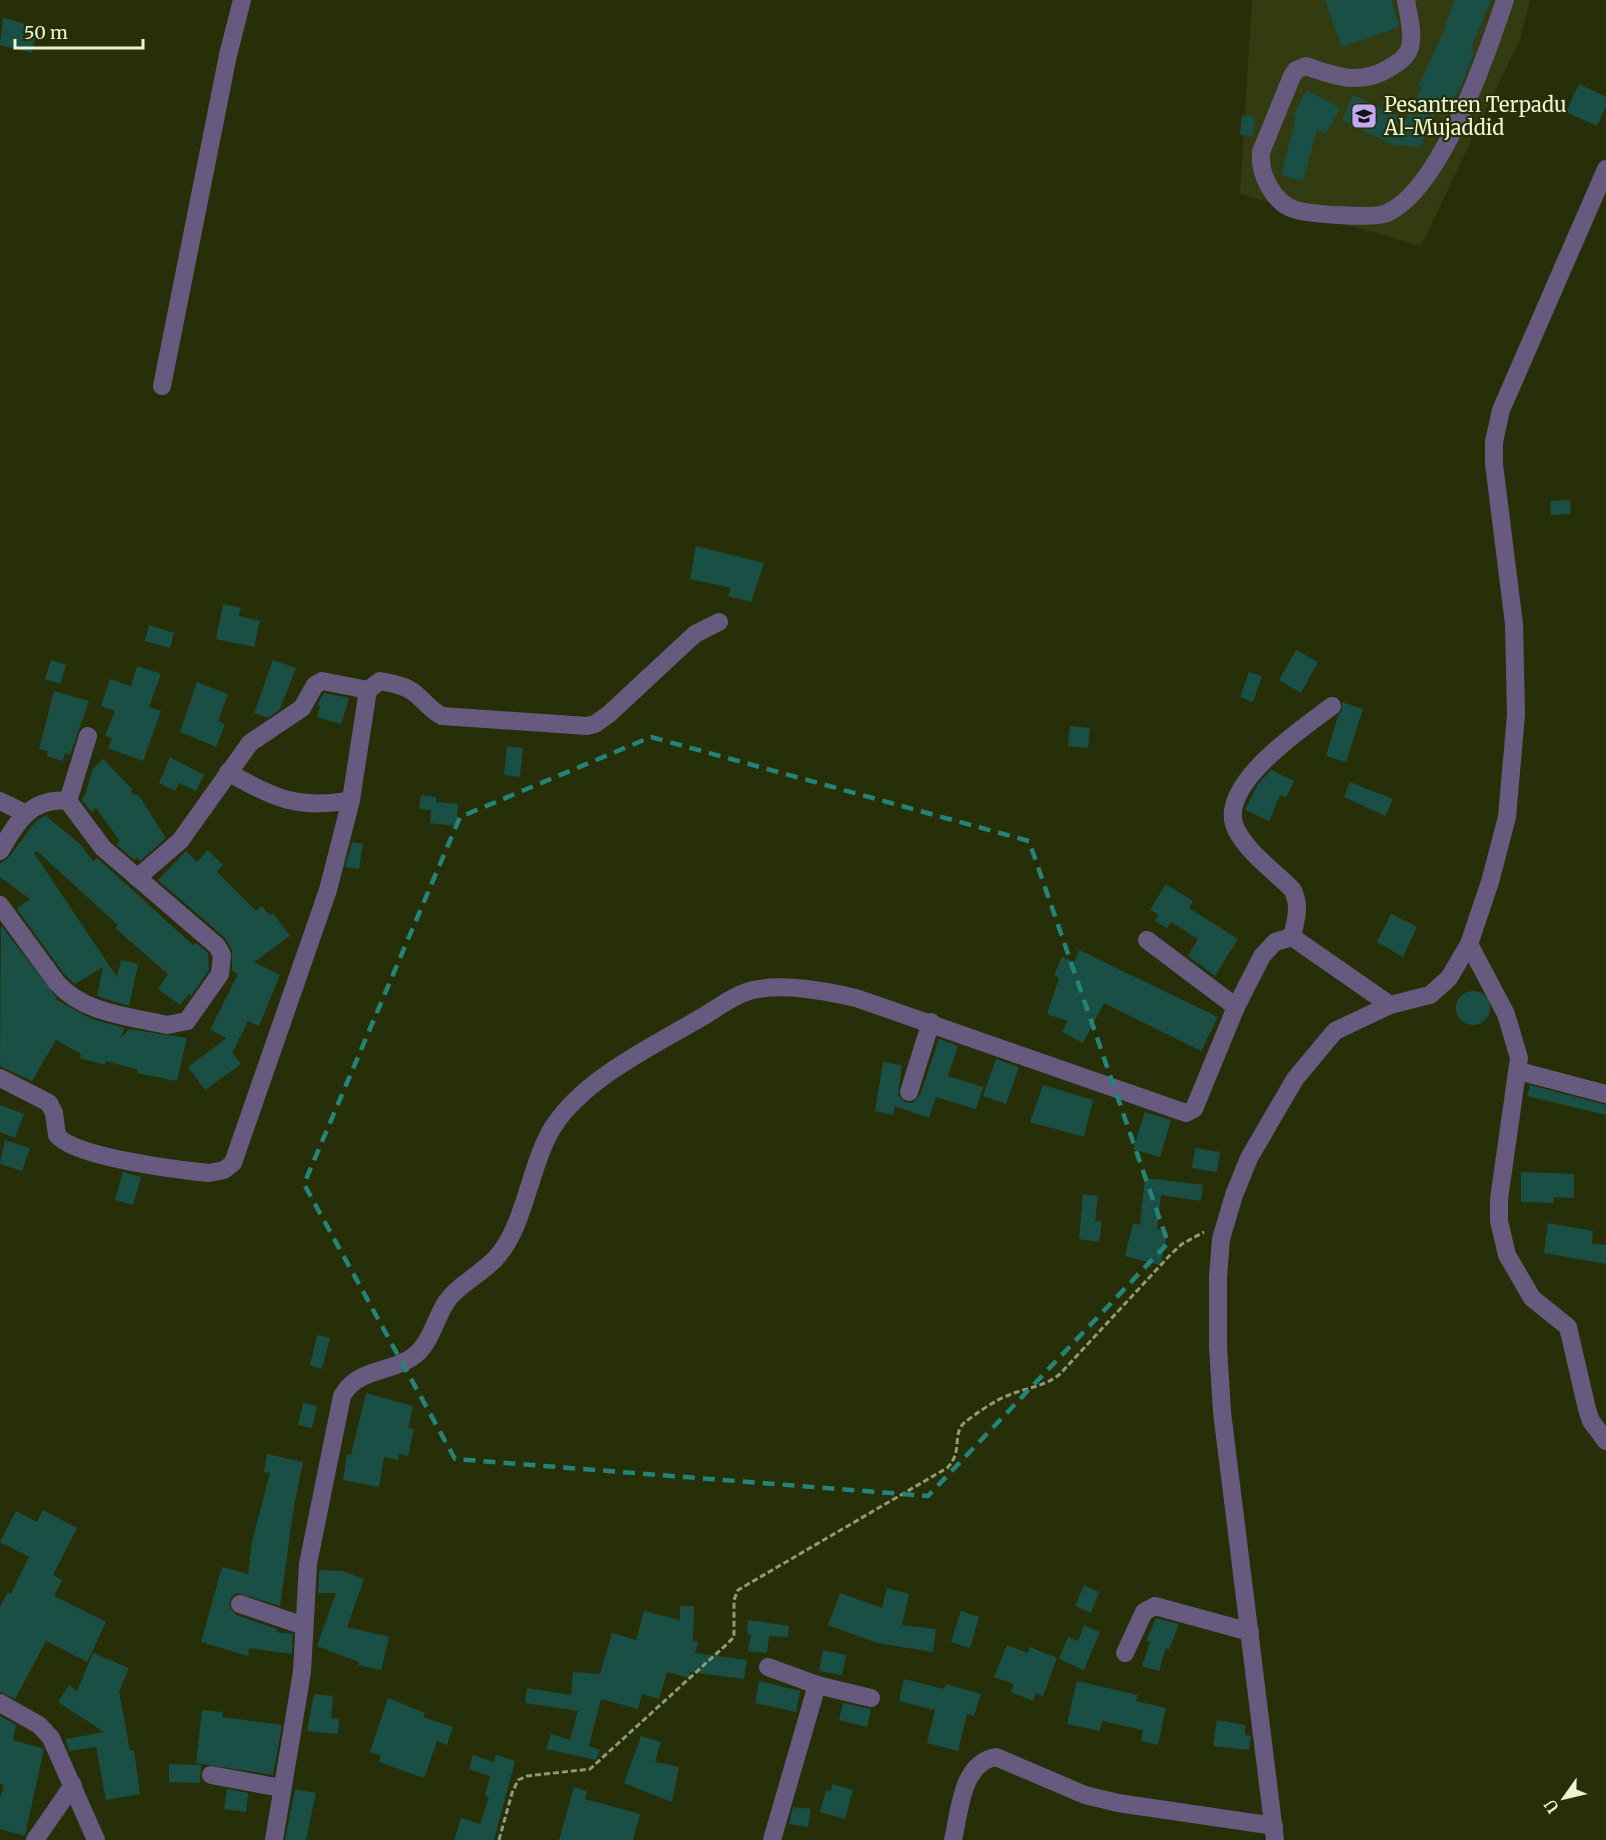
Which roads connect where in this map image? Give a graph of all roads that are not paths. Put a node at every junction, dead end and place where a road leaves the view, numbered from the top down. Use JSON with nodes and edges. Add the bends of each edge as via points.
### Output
{"nodes":[{"id":1,"x":242,"y":0,"type":"edge"},
{"id":2,"x":1406,"y":0,"type":"edge"},
{"id":3,"x":1505,"y":0,"type":"edge"},
{"id":4,"x":1606,"y":169,"type":"edge"},
{"id":5,"x":162,"y":386,"type":"dead end"},
{"id":6,"x":719,"y":622,"type":"dead end"},
{"id":7,"x":368,"y":690,"type":"junction"},
{"id":8,"x":1332,"y":706,"type":"dead end"},
{"id":9,"x":88,"y":736,"type":"dead end"},
{"id":10,"x":228,"y":772,"type":"junction"},
{"id":11,"x":351,"y":800,"type":"junction"},
{"id":12,"x":0,"y":801,"type":"edge"},
{"id":13,"x":68,"y":801,"type":"junction"},
{"id":14,"x":25,"y":813,"type":"junction"},
{"id":15,"x":0,"y":851,"type":"edge"},
{"id":16,"x":137,"y":878,"type":"junction"},
{"id":17,"x":0,"y":905,"type":"edge"},
{"id":18,"x":1292,"y":937,"type":"junction"},
{"id":19,"x":1147,"y":940,"type":"dead end"},
{"id":20,"x":1469,"y":944,"type":"junction"},
{"id":21,"x":1390,"y":1005,"type":"junction"},
{"id":22,"x":1236,"y":1007,"type":"junction"},
{"id":23,"x":931,"y":1022,"type":"junction"},
{"id":24,"x":1519,"y":1071,"type":"junction"},
{"id":25,"x":0,"y":1078,"type":"edge"},
{"id":26,"x":909,"y":1092,"type":"dead end"},
{"id":27,"x":1606,"y":1094,"type":"edge"},
{"id":28,"x":1606,"y":1441,"type":"edge"},
{"id":29,"x":240,"y":1604,"type":"dead end"},
{"id":30,"x":304,"y":1626,"type":"junction"},
{"id":31,"x":1250,"y":1632,"type":"junction"},
{"id":32,"x":1125,"y":1653,"type":"dead end"},
{"id":33,"x":768,"y":1667,"type":"dead end"},
{"id":34,"x":817,"y":1685,"type":"junction"},
{"id":35,"x":871,"y":1698,"type":"dead end"},
{"id":36,"x":0,"y":1702,"type":"edge"},
{"id":37,"x":211,"y":1774,"type":"dead end"},
{"id":38,"x":73,"y":1785,"type":"junction"},
{"id":39,"x":281,"y":1788,"type":"junction"},
{"id":40,"x":1274,"y":1833,"type":"edge"},
{"id":41,"x":35,"y":1840,"type":"edge"},
{"id":42,"x":96,"y":1840,"type":"edge"},
{"id":43,"x":274,"y":1840,"type":"edge"},
{"id":44,"x":772,"y":1840,"type":"edge"},
{"id":45,"x":953,"y":1840,"type":"edge"}],
"edges":[{"from":1,"to":5,"type":"street","via":[[223,76]]},
{"from":2,"to":3,"type":"street","via":[[1411,44],[1395,64],[1365,79],[1336,77],[1306,66],[1292,76],[1261,152],[1260,164],[1277,199],[1284,205],[1298,211],[1371,217],[1385,215],[1406,201],[1458,122],[1480,75]]},
{"from":4,"to":20,"type":"street","via":[[1501,410],[1494,441],[1514,624],[1516,716],[1507,817]]},
{"from":6,"to":7,"type":"street","via":[[695,634],[609,714],[587,726],[442,716],[411,690],[380,681]]},
{"from":7,"to":10,"type":"street","via":[[322,681],[315,685],[302,708],[250,742]]},
{"from":7,"to":11,"type":"street"},
{"from":8,"to":18,"type":"street","via":[[1296,733],[1240,786],[1232,808],[1234,826],[1241,838],[1297,897]]},
{"from":9,"to":13,"type":"street"},
{"from":10,"to":11,"type":"street","via":[[284,801],[306,805]]},
{"from":10,"to":16,"type":"street","via":[[180,841]]},
{"from":11,"to":25,"type":"street","via":[[328,891],[238,1152],[224,1170],[199,1172],[76,1148],[57,1135],[50,1103]]},
{"from":12,"to":14,"type":"street"},
{"from":13,"to":14,"type":"street","via":[[47,802]]},
{"from":13,"to":16,"type":"street","via":[[103,848]]},
{"from":14,"to":15,"type":"street"},
{"from":16,"to":17,"type":"street","via":[[217,946],[222,955],[220,974],[193,1014],[179,1025],[91,1008],[79,1002],[57,983]]},
{"from":18,"to":21,"type":"street"},
{"from":18,"to":22,"type":"street","via":[[1267,948]]},
{"from":19,"to":22,"type":"street"},
{"from":20,"to":21,"type":"street","via":[[1439,989],[1421,999]]},
{"from":20,"to":24,"type":"street","via":[[1506,1014],[1517,1048]]},
{"from":21,"to":31,"type":"street","via":[[1335,1032],[1295,1079],[1250,1158],[1221,1239],[1221,1401]]},
{"from":22,"to":23,"type":"street","via":[[1194,1109],[1186,1113]]},
{"from":23,"to":26,"type":"street"},
{"from":23,"to":30,"type":"street","via":[[829,992],[752,991],[649,1048],[581,1094],[546,1141],[512,1233],[497,1258],[446,1303],[417,1353],[362,1376],[342,1396],[312,1538]]},
{"from":24,"to":27,"type":"street"},
{"from":24,"to":28,"type":"street","via":[[1499,1199],[1499,1221],[1507,1256],[1532,1298],[1568,1327],[1579,1386],[1591,1421]]},
{"from":29,"to":30,"type":"street"},
{"from":30,"to":39,"type":"street","via":[[298,1705]]},
{"from":31,"to":32,"type":"street","via":[[1155,1606],[1144,1612]]},
{"from":31,"to":40,"type":"street"},
{"from":33,"to":34,"type":"street"},
{"from":34,"to":35,"type":"street"},
{"from":34,"to":44,"type":"street"},
{"from":36,"to":38,"type":"street","via":[[39,1725],[51,1738]]},
{"from":37,"to":39,"type":"street"},
{"from":38,"to":41,"type":"street"},
{"from":38,"to":42,"type":"street"},
{"from":39,"to":43,"type":"street"},
{"from":40,"to":45,"type":"street","via":[[1085,1795],[996,1757],[986,1759],[969,1775]]}]}
